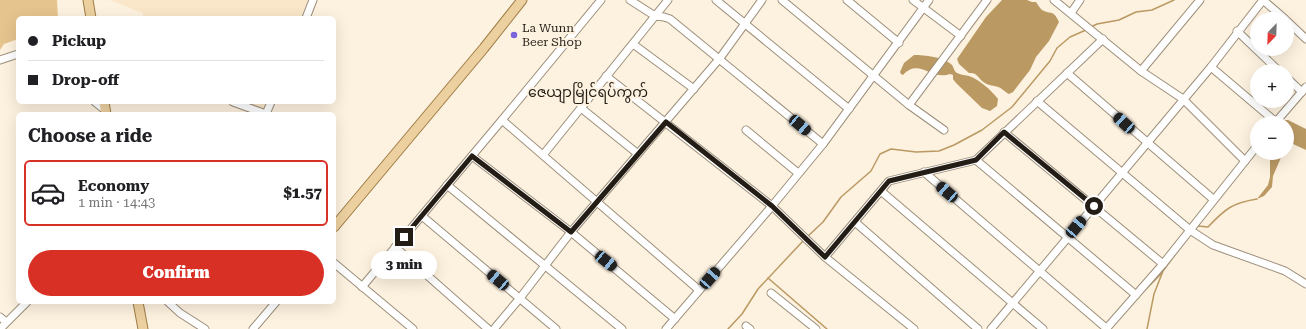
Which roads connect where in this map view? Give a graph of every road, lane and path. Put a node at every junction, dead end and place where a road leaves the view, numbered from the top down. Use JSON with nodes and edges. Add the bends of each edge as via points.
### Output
{"nodes":[{"id":1,"x":88,"y":0,"type":"edge"},
{"id":2,"x":313,"y":0,"type":"edge"},
{"id":3,"x":522,"y":0,"type":"edge"},
{"id":4,"x":601,"y":0,"type":"edge"},
{"id":5,"x":630,"y":0,"type":"edge"},
{"id":6,"x":668,"y":0,"type":"edge"},
{"id":7,"x":716,"y":0,"type":"edge"},
{"id":8,"x":762,"y":0,"type":"edge"},
{"id":9,"x":782,"y":0,"type":"edge"},
{"id":10,"x":847,"y":0,"type":"edge"},
{"id":11,"x":913,"y":0,"type":"edge"},
{"id":12,"x":929,"y":0,"type":"edge"},
{"id":13,"x":1054,"y":0,"type":"edge"},
{"id":14,"x":1080,"y":0,"type":"edge"},
{"id":15,"x":1200,"y":0,"type":"edge"},
{"id":16,"x":1263,"y":0,"type":"edge"},
{"id":17,"x":984,"y":1,"type":"edge"},
{"id":18,"x":923,"y":8,"type":"junction"},
{"id":19,"x":1277,"y":12,"type":"edge"},
{"id":20,"x":1071,"y":13,"type":"junction"},
{"id":21,"x":91,"y":16,"type":"edge"},
{"id":22,"x":307,"y":16,"type":"edge"},
{"id":23,"x":655,"y":16,"type":"junction"},
{"id":24,"x":745,"y":24,"type":"junction"},
{"id":25,"x":1294,"y":28,"type":"edge"},
{"id":26,"x":1237,"y":31,"type":"junction"},
{"id":27,"x":961,"y":36,"type":"junction"},
{"id":28,"x":1103,"y":39,"type":"junction"},
{"id":29,"x":1306,"y":39,"type":"edge"},
{"id":30,"x":898,"y":43,"type":"junction"},
{"id":31,"x":633,"y":44,"type":"junction"},
{"id":32,"x":16,"y":55,"type":"edge"},
{"id":33,"x":720,"y":58,"type":"junction"},
{"id":34,"x":0,"y":60,"type":"edge"},
{"id":35,"x":1272,"y":64,"type":"edge"},
{"id":36,"x":1211,"y":67,"type":"junction"},
{"id":37,"x":1141,"y":71,"type":"junction"},
{"id":38,"x":1066,"y":73,"type":"junction"},
{"id":39,"x":606,"y":76,"type":"junction"},
{"id":40,"x":874,"y":76,"type":"junction"},
{"id":41,"x":1294,"y":83,"type":"edge"},
{"id":42,"x":694,"y":89,"type":"junction"},
{"id":43,"x":1304,"y":90,"type":"edge"},
{"id":44,"x":1183,"y":99,"type":"junction"},
{"id":45,"x":1037,"y":102,"type":"junction"},
{"id":46,"x":239,"y":104,"type":"edge"},
{"id":47,"x":909,"y":105,"type":"junction"},
{"id":48,"x":581,"y":108,"type":"junction"},
{"id":49,"x":849,"y":109,"type":"junction"},
{"id":50,"x":261,"y":112,"type":"edge"},
{"id":51,"x":1268,"y":116,"type":"edge"},
{"id":52,"x":1282,"y":116,"type":"edge"},
{"id":53,"x":502,"y":120,"type":"junction"},
{"id":54,"x":666,"y":122,"type":"junction"},
{"id":55,"x":746,"y":130,"type":"dead end"},
{"id":56,"x":944,"y":130,"type":"dead end"},
{"id":57,"x":1004,"y":132,"type":"junction"},
{"id":58,"x":823,"y":144,"type":"junction"},
{"id":59,"x":1147,"y":144,"type":"junction"},
{"id":60,"x":638,"y":154,"type":"junction"},
{"id":61,"x":543,"y":155,"type":"junction"},
{"id":62,"x":1250,"y":155,"type":"edge"},
{"id":63,"x":472,"y":156,"type":"junction"},
{"id":64,"x":976,"y":160,"type":"junction"},
{"id":65,"x":1245,"y":161,"type":"junction"},
{"id":66,"x":924,"y":172,"type":"junction"},
{"id":67,"x":798,"y":173,"type":"junction"},
{"id":68,"x":1122,"y":173,"type":"junction"},
{"id":69,"x":447,"y":185,"type":"junction"},
{"id":70,"x":881,"y":191,"type":"junction"},
{"id":71,"x":1213,"y":199,"type":"junction"},
{"id":72,"x":598,"y":201,"type":"junction"},
{"id":73,"x":772,"y":206,"type":"junction"},
{"id":74,"x":1094,"y":206,"type":"junction"},
{"id":75,"x":422,"y":216,"type":"junction"},
{"id":76,"x":855,"y":222,"type":"junction"},
{"id":77,"x":336,"y":225,"type":"edge"},
{"id":78,"x":1190,"y":230,"type":"junction"},
{"id":79,"x":571,"y":232,"type":"junction"},
{"id":80,"x":1068,"y":238,"type":"junction"},
{"id":81,"x":395,"y":247,"type":"junction"},
{"id":82,"x":825,"y":257,"type":"junction"},
{"id":83,"x":1163,"y":264,"type":"junction"},
{"id":84,"x":336,"y":265,"type":"edge"},
{"id":85,"x":545,"y":266,"type":"junction"},
{"id":86,"x":1040,"y":271,"type":"junction"},
{"id":87,"x":1306,"y":284,"type":"edge"},
{"id":88,"x":362,"y":287,"type":"junction"},
{"id":89,"x":699,"y":290,"type":"junction"},
{"id":90,"x":771,"y":293,"type":"dead end"},
{"id":91,"x":1136,"y":296,"type":"junction"},
{"id":92,"x":520,"y":298,"type":"junction"},
{"id":93,"x":25,"y":304,"type":"edge"},
{"id":94,"x":138,"y":304,"type":"edge"},
{"id":95,"x":170,"y":304,"type":"edge"},
{"id":96,"x":274,"y":304,"type":"edge"},
{"id":97,"x":1013,"y":304,"type":"junction"},
{"id":98,"x":0,"y":317,"type":"edge"},
{"id":99,"x":675,"y":319,"type":"junction"},
{"id":100,"x":6,"y":322,"type":"junction"},
{"id":101,"x":0,"y":329,"type":"edge"},
{"id":102,"x":143,"y":329,"type":"edge"},
{"id":103,"x":205,"y":329,"type":"edge"},
{"id":104,"x":253,"y":329,"type":"edge"},
{"id":105,"x":413,"y":329,"type":"edge"},
{"id":106,"x":488,"y":329,"type":"edge"},
{"id":107,"x":494,"y":329,"type":"edge"},
{"id":108,"x":556,"y":329,"type":"edge"},
{"id":109,"x":622,"y":329,"type":"edge"},
{"id":110,"x":666,"y":329,"type":"edge"},
{"id":111,"x":816,"y":329,"type":"edge"},
{"id":112,"x":914,"y":329,"type":"edge"},
{"id":113,"x":978,"y":329,"type":"edge"},
{"id":114,"x":991,"y":329,"type":"edge"},
{"id":115,"x":1043,"y":329,"type":"edge"},
{"id":116,"x":1106,"y":329,"type":"edge"}],
"edges":[{"from":1,"to":21,"type":"main road"},
{"from":2,"to":22,"type":"street"},
{"from":3,"to":77,"type":"main road"},
{"from":4,"to":53,"type":"street"},
{"from":5,"to":23,"type":"street"},
{"from":6,"to":23,"type":"street"},
{"from":7,"to":24,"type":"street"},
{"from":8,"to":24,"type":"street"},
{"from":9,"to":40,"type":"street"},
{"from":10,"to":30,"type":"street"},
{"from":11,"to":18,"type":"street"},
{"from":12,"to":18,"type":"street"},
{"from":13,"to":20,"type":"street"},
{"from":14,"to":20,"type":"street"},
{"from":15,"to":37,"type":"street"},
{"from":16,"to":19,"type":"street"},
{"from":16,"to":26,"type":"street"},
{"from":17,"to":27,"type":"street"},
{"from":18,"to":27,"type":"street"},
{"from":18,"to":30,"type":"street"},
{"from":20,"to":28,"type":"street"},
{"from":23,"to":31,"type":"street"},
{"from":23,"to":33,"type":"street","via":[[670,19]]},
{"from":24,"to":33,"type":"street"},
{"from":24,"to":49,"type":"street"},
{"from":25,"to":29,"type":"street"},
{"from":26,"to":35,"type":"street"},
{"from":26,"to":36,"type":"street"},
{"from":27,"to":47,"type":"street"},
{"from":28,"to":37,"type":"street"},
{"from":28,"to":38,"type":"street"},
{"from":30,"to":40,"type":"street"},
{"from":31,"to":39,"type":"street"},
{"from":31,"to":42,"type":"street"},
{"from":32,"to":34,"type":"street"},
{"from":33,"to":42,"type":"street"},
{"from":33,"to":58,"type":"street"},
{"from":36,"to":44,"type":"street"},
{"from":36,"to":51,"type":"street"},
{"from":37,"to":44,"type":"street"},
{"from":38,"to":45,"type":"street"},
{"from":38,"to":59,"type":"street"},
{"from":39,"to":48,"type":"street"},
{"from":39,"to":54,"type":"street"},
{"from":40,"to":47,"type":"street"},
{"from":40,"to":49,"type":"street"},
{"from":41,"to":43,"type":"street"},
{"from":42,"to":54,"type":"street"},
{"from":43,"to":52,"type":"street"},
{"from":44,"to":59,"type":"street"},
{"from":44,"to":65,"type":"street"},
{"from":45,"to":57,"type":"street"},
{"from":45,"to":68,"type":"street"},
{"from":46,"to":50,"type":"street"},
{"from":47,"to":56,"type":"street"},
{"from":48,"to":60,"type":"street"},
{"from":48,"to":61,"type":"street"},
{"from":49,"to":58,"type":"street"},
{"from":53,"to":61,"type":"street"},
{"from":53,"to":63,"type":"street"},
{"from":54,"to":60,"type":"street"},
{"from":54,"to":73,"type":"street"},
{"from":55,"to":67,"type":"street"},
{"from":57,"to":64,"type":"street"},
{"from":57,"to":74,"type":"street"},
{"from":58,"to":67,"type":"street"},
{"from":59,"to":68,"type":"street"},
{"from":59,"to":71,"type":"street"},
{"from":60,"to":72,"type":"street"},
{"from":61,"to":72,"type":"street"},
{"from":62,"to":65,"type":"street"},
{"from":63,"to":69,"type":"street"},
{"from":63,"to":79,"type":"street"},
{"from":64,"to":66,"type":"street"},
{"from":64,"to":80,"type":"street"},
{"from":65,"to":71,"type":"street"},
{"from":66,"to":70,"type":"street","via":[[889,181]]},
{"from":66,"to":86,"type":"street"},
{"from":67,"to":73,"type":"street"},
{"from":68,"to":74,"type":"street"},
{"from":68,"to":78,"type":"street"},
{"from":69,"to":75,"type":"street"},
{"from":69,"to":85,"type":"street"},
{"from":70,"to":76,"type":"street"},
{"from":70,"to":97,"type":"street"},
{"from":71,"to":78,"type":"street"},
{"from":72,"to":79,"type":"street"},
{"from":72,"to":89,"type":"street"},
{"from":73,"to":82,"type":"street"},
{"from":73,"to":89,"type":"street"},
{"from":74,"to":80,"type":"street"},
{"from":74,"to":83,"type":"street"},
{"from":75,"to":81,"type":"street"},
{"from":75,"to":92,"type":"street"},
{"from":76,"to":82,"type":"street"},
{"from":76,"to":113,"type":"street"},
{"from":78,"to":83,"type":"street"},
{"from":78,"to":87,"type":"street","via":[[1213,245],[1285,271]]},
{"from":79,"to":85,"type":"street"},
{"from":79,"to":99,"type":"street"},
{"from":80,"to":86,"type":"street"},
{"from":80,"to":91,"type":"street"},
{"from":81,"to":88,"type":"street"},
{"from":81,"to":106,"type":"street"},
{"from":82,"to":112,"type":"street"},
{"from":83,"to":91,"type":"street"},
{"from":84,"to":88,"type":"street"},
{"from":85,"to":92,"type":"street"},
{"from":85,"to":109,"type":"street"},
{"from":86,"to":97,"type":"street"},
{"from":86,"to":116,"type":"street"},
{"from":88,"to":105,"type":"street"},
{"from":89,"to":99,"type":"street"},
{"from":90,"to":111,"type":"street"},
{"from":91,"to":116,"type":"street"},
{"from":92,"to":107,"type":"street"},
{"from":92,"to":108,"type":"street"},
{"from":93,"to":100,"type":"street"},
{"from":94,"to":102,"type":"main road"},
{"from":95,"to":103,"type":"street"},
{"from":96,"to":104,"type":"street"},
{"from":97,"to":114,"type":"street"},
{"from":97,"to":115,"type":"street"},
{"from":98,"to":100,"type":"street"},
{"from":99,"to":110,"type":"street"},
{"from":100,"to":101,"type":"street"}]}
